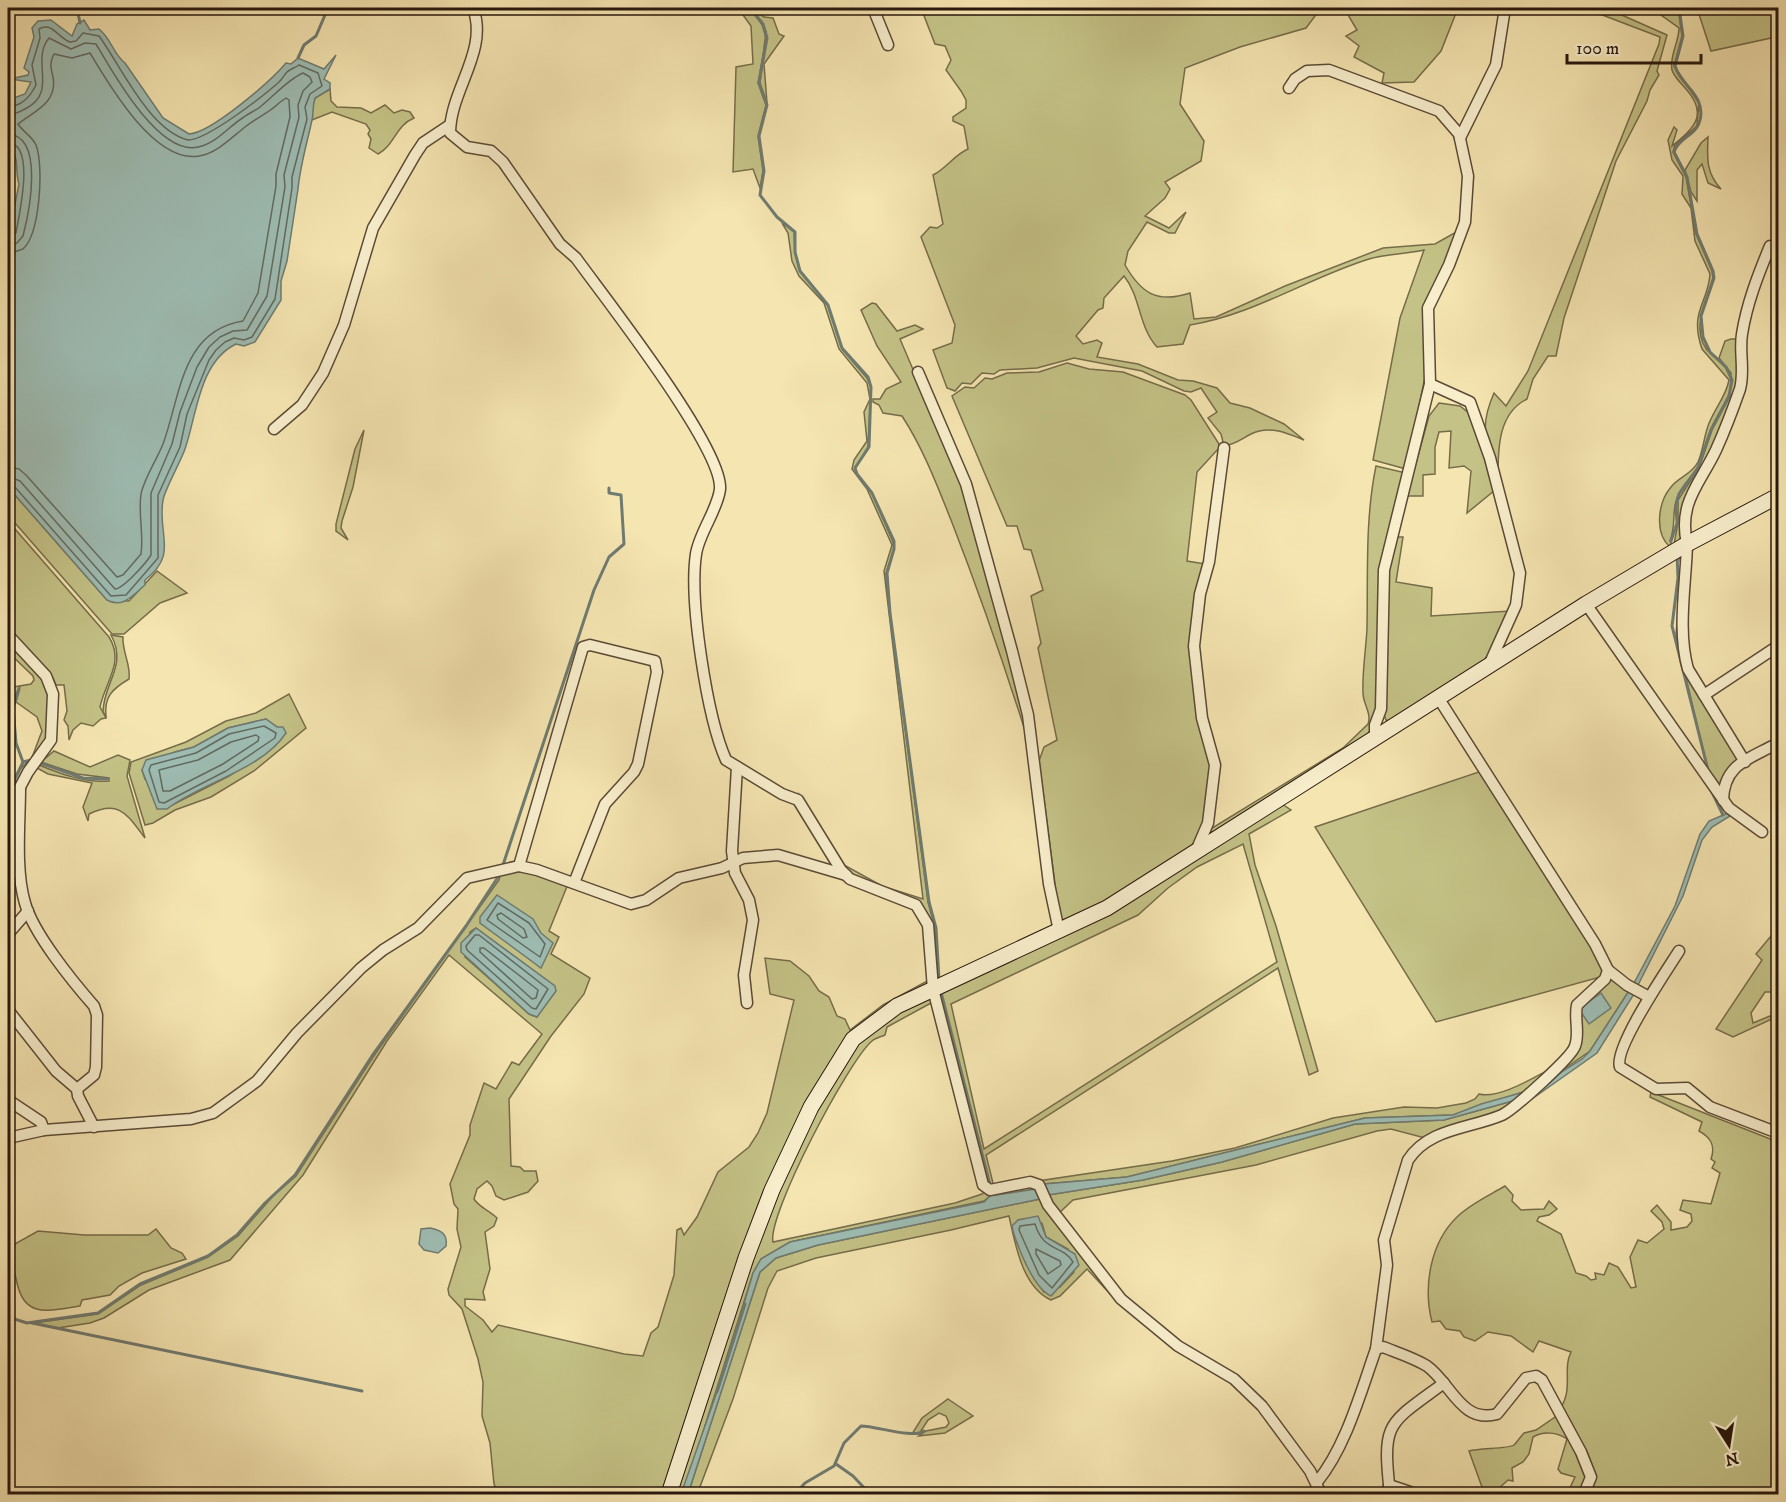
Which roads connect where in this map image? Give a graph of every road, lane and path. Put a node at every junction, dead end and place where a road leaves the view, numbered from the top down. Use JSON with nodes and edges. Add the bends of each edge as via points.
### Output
{"nodes":[{"id":1,"x":473,"y":8,"type":"edge"},
{"id":2,"x":873,"y":8,"type":"edge"},
{"id":3,"x":1505,"y":8,"type":"edge"},
{"id":4,"x":888,"y":45,"type":"dead end"},
{"id":5,"x":1289,"y":88,"type":"dead end"},
{"id":6,"x":450,"y":124,"type":"junction"},
{"id":7,"x":1461,"y":138,"type":"junction"},
{"id":8,"x":1770,"y":246,"type":"dead end"},
{"id":9,"x":918,"y":372,"type":"dead end"},
{"id":10,"x":1430,"y":384,"type":"junction"},
{"id":11,"x":274,"y":429,"type":"dead end"},
{"id":12,"x":1224,"y":448,"type":"dead end"},
{"id":13,"x":1779,"y":495,"type":"edge"},
{"id":14,"x":1687,"y":544,"type":"junction"},
{"id":15,"x":1586,"y":604,"type":"junction"},
{"id":16,"x":8,"y":635,"type":"edge"},
{"id":17,"x":1779,"y":646,"type":"edge"},
{"id":18,"x":1488,"y":668,"type":"junction"},
{"id":19,"x":1704,"y":695,"type":"junction"},
{"id":20,"x":1439,"y":699,"type":"junction"},
{"id":21,"x":1375,"y":739,"type":"junction"},
{"id":22,"x":1779,"y":743,"type":"edge"},
{"id":23,"x":1745,"y":762,"type":"junction"},
{"id":24,"x":736,"y":767,"type":"junction"},
{"id":25,"x":20,"y":788,"type":"junction"},
{"id":26,"x":1726,"y":804,"type":"junction"},
{"id":27,"x":8,"y":810,"type":"edge"},
{"id":28,"x":1762,"y":832,"type":"dead end"},
{"id":29,"x":1196,"y":853,"type":"junction"},
{"id":30,"x":734,"y":862,"type":"junction"},
{"id":31,"x":519,"y":866,"type":"junction"},
{"id":32,"x":847,"y":876,"type":"junction"},
{"id":33,"x":574,"y":883,"type":"junction"},
{"id":34,"x":28,"y":911,"type":"junction"},
{"id":35,"x":1059,"y":931,"type":"junction"},
{"id":36,"x":8,"y":934,"type":"edge"},
{"id":37,"x":1679,"y":951,"type":"dead end"},
{"id":38,"x":1608,"y":970,"type":"junction"},
{"id":39,"x":933,"y":989,"type":"junction"},
{"id":40,"x":1645,"y":995,"type":"junction"},
{"id":41,"x":747,"y":1003,"type":"dead end"},
{"id":42,"x":8,"y":1010,"type":"edge"},
{"id":43,"x":77,"y":1089,"type":"junction"},
{"id":44,"x":8,"y":1100,"type":"edge"},
{"id":45,"x":94,"y":1127,"type":"junction"},
{"id":46,"x":44,"y":1130,"type":"junction"},
{"id":47,"x":1779,"y":1133,"type":"edge"},
{"id":48,"x":8,"y":1138,"type":"edge"},
{"id":49,"x":1376,"y":1349,"type":"junction"},
{"id":50,"x":1444,"y":1383,"type":"junction"},
{"id":51,"x":1317,"y":1482,"type":"junction"},
{"id":52,"x":1389,"y":1490,"type":"edge"},
{"id":53,"x":669,"y":1494,"type":"edge"},
{"id":54,"x":1321,"y":1494,"type":"edge"},
{"id":55,"x":1416,"y":1494,"type":"edge"},
{"id":56,"x":1584,"y":1494,"type":"edge"}],
"edges":[{"from":1,"to":6,"type":"street","via":[[477,39]]},
{"from":2,"to":4,"type":"street"},
{"from":3,"to":7,"type":"street","via":[[1496,65]]},
{"from":5,"to":7,"type":"street","via":[[1307,71],[1329,70],[1439,111]]},
{"from":6,"to":11,"type":"street","via":[[423,143],[415,155],[373,228],[344,325],[322,373],[302,405]]},
{"from":6,"to":24,"type":"street","via":[[455,140],[467,147],[491,151],[503,162],[672,391],[711,461],[720,490],[696,553],[696,613],[715,726],[726,760]]},
{"from":7,"to":10,"type":"street","via":[[1469,182],[1467,210],[1449,265],[1428,308]]},
{"from":8,"to":14,"type":"street","via":[[1754,285],[1742,333],[1739,391],[1717,448],[1694,486],[1684,530]]},
{"from":9,"to":35,"type":"street","via":[[966,484],[1012,651],[1028,715],[1049,884]]},
{"from":10,"to":18,"type":"street","via":[[1470,402],[1490,458],[1520,573],[1516,605]]},
{"from":10,"to":21,"type":"street","via":[[1383,570],[1381,709]]},
{"from":12,"to":29,"type":"street","via":[[1195,637],[1194,662],[1202,718],[1215,765],[1208,823]]},
{"from":13,"to":14,"type":"street"},
{"from":14,"to":15,"type":"street"},
{"from":14,"to":19,"type":"street","via":[[1683,647],[1688,669]]},
{"from":15,"to":18,"type":"street"},
{"from":15,"to":26,"type":"street"},
{"from":16,"to":25,"type":"street","via":[[46,676],[53,694],[51,740]]},
{"from":17,"to":19,"type":"street"},
{"from":18,"to":20,"type":"street"},
{"from":19,"to":23,"type":"street"},
{"from":20,"to":21,"type":"street"},
{"from":20,"to":38,"type":"street"},
{"from":21,"to":29,"type":"street"},
{"from":22,"to":23,"type":"street"},
{"from":23,"to":26,"type":"street","via":[[1725,778]]},
{"from":24,"to":30,"type":"street"},
{"from":24,"to":32,"type":"street","via":[[798,800]]},
{"from":25,"to":27,"type":"street"},
{"from":25,"to":34,"type":"street","via":[[21,886]]},
{"from":26,"to":28,"type":"street","via":[[1737,817]]},
{"from":29,"to":35,"type":"street","via":[[1107,908]]},
{"from":30,"to":32,"type":"street","via":[[778,855]]},
{"from":30,"to":33,"type":"street","via":[[679,878],[637,904]]},
{"from":30,"to":41,"type":"street","via":[[753,920],[744,975]]},
{"from":31,"to":33,"type":"street"},
{"from":31,"to":33,"type":"street","via":[[583,647],[590,645],[651,659],[656,661],[657,672],[638,764],[605,804]]},
{"from":31,"to":45,"type":"street","via":[[475,875],[460,884],[418,928],[361,968],[297,1033],[257,1081],[213,1113],[191,1119]]},
{"from":32,"to":39,"type":"street","via":[[916,905],[923,913],[928,925]]},
{"from":34,"to":36,"type":"street"},
{"from":34,"to":43,"type":"street","via":[[97,1015],[96,1068],[94,1075]]},
{"from":35,"to":39,"type":"street"},
{"from":37,"to":40,"type":"street"},
{"from":38,"to":40,"type":"street"},
{"from":38,"to":49,"type":"street","via":[[1605,979],[1577,1005],[1576,1044],[1562,1065],[1503,1115],[1442,1133],[1415,1150],[1408,1160],[1384,1240],[1387,1265]]},
{"from":39,"to":51,"type":"street","via":[[983,1185],[990,1190],[1030,1182],[1039,1185],[1121,1299],[1178,1346],[1248,1391],[1276,1422]]},
{"from":39,"to":53,"type":"street","via":[[886,1012],[853,1039],[811,1107],[746,1257]]},
{"from":40,"to":47,"type":"street","via":[[1621,1054],[1620,1067],[1656,1089],[1687,1088],[1710,1107]]},
{"from":42,"to":43,"type":"street","via":[[56,1071]]},
{"from":43,"to":45,"type":"street"},
{"from":44,"to":46,"type":"street","via":[[41,1122]]},
{"from":45,"to":46,"type":"street"},
{"from":46,"to":48,"type":"street"},
{"from":49,"to":50,"type":"street","via":[[1383,1347],[1426,1366]]},
{"from":49,"to":51,"type":"street","via":[[1364,1388],[1331,1463]]},
{"from":50,"to":52,"type":"street","via":[[1396,1419],[1388,1431],[1385,1446]]},
{"from":50,"to":56,"type":"street","via":[[1466,1409],[1482,1416],[1497,1414],[1526,1378],[1536,1376],[1542,1380],[1592,1477]]},
{"from":51,"to":54,"type":"street"},
{"from":52,"to":55,"type":"street"}]}
